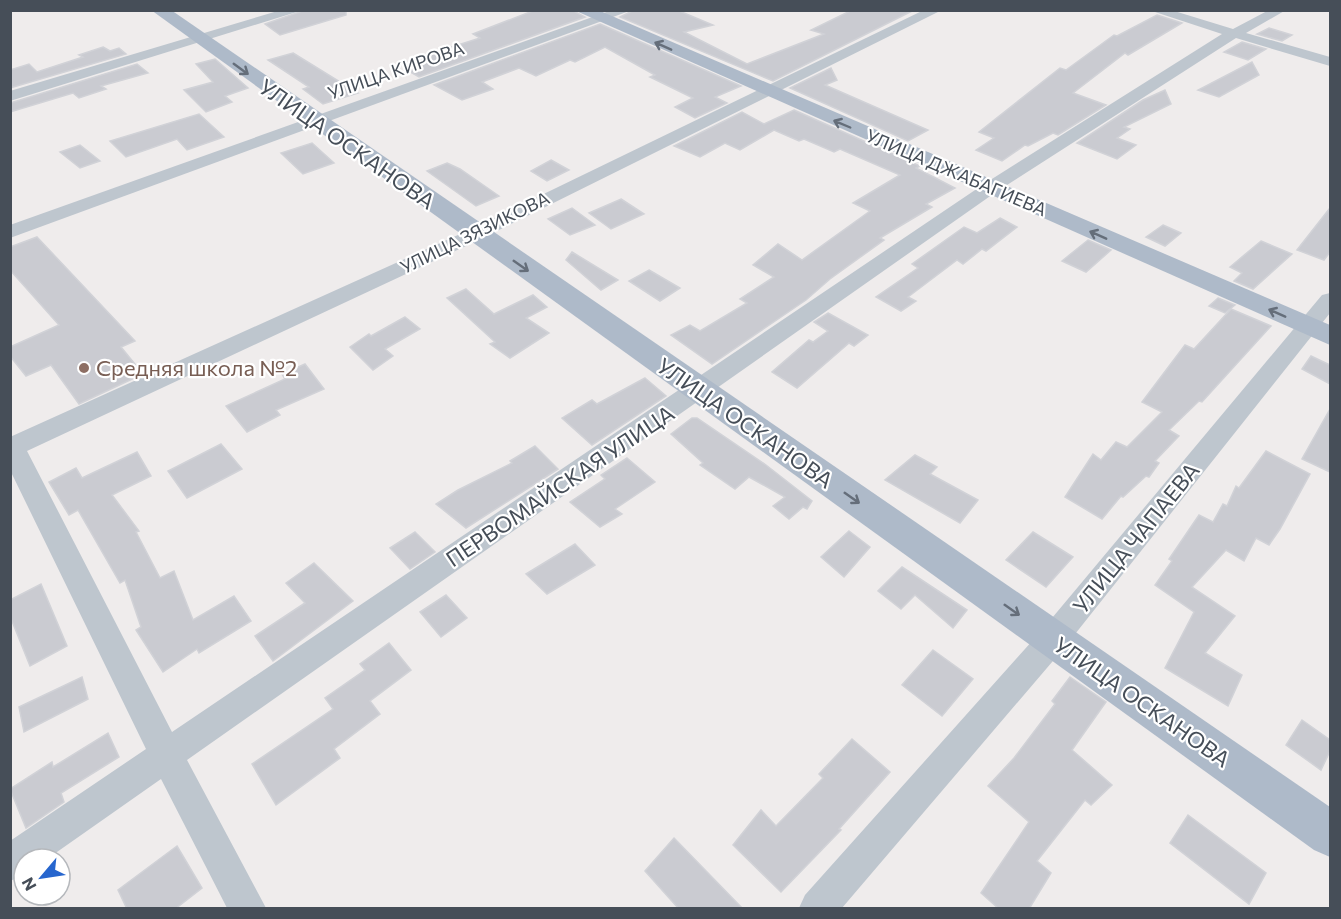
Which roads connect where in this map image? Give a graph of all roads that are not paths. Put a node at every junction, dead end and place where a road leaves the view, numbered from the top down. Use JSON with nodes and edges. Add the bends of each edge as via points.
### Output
{"nodes":[{"id":1,"x":159,"y":10,"type":"edge"},
{"id":2,"x":297,"y":10,"type":"edge"},
{"id":3,"x":626,"y":10,"type":"edge"},
{"id":4,"x":936,"y":10,"type":"edge"},
{"id":5,"x":1155,"y":10,"type":"edge"},
{"id":6,"x":1280,"y":10,"type":"edge"},
{"id":7,"x":592,"y":15,"type":"edge"},
{"id":8,"x":1233,"y":34,"type":"junction"},
{"id":9,"x":200,"y":39,"type":"junction"},
{"id":10,"x":1330,"y":62,"type":"edge"},
{"id":11,"x":766,"y":91,"type":"junction"},
{"id":12,"x":10,"y":96,"type":"edge"},
{"id":13,"x":313,"y":121,"type":"junction"},
{"id":14,"x":990,"y":188,"type":"junction"},
{"id":15,"x":10,"y":232,"type":"edge"},
{"id":16,"x":476,"y":234,"type":"junction"},
{"id":17,"x":1330,"y":300,"type":"edge"},
{"id":18,"x":1319,"y":331,"type":"edge"},
{"id":19,"x":699,"y":391,"type":"junction"},
{"id":20,"x":11,"y":448,"type":"edge"},
{"id":21,"x":1053,"y":639,"type":"junction"},
{"id":22,"x":167,"y":756,"type":"junction"},
{"id":23,"x":1330,"y":834,"type":"edge"},
{"id":24,"x":10,"y":863,"type":"edge"},
{"id":25,"x":248,"y":909,"type":"edge"},
{"id":26,"x":818,"y":909,"type":"edge"}],
"edges":[{"from":1,"to":9,"type":"main road","name":"УЛИЦА ОСКАНОВА"},
{"from":2,"to":9,"type":"street"},
{"from":3,"to":7,"type":"street","name":"УЛИЦА КИРОВА"},
{"from":4,"to":11,"type":"street","name":"УЛИЦА ЗЯЗИКОВА"},
{"from":5,"to":8,"type":"street"},
{"from":6,"to":8,"type":"street","name":"ПЕРВОМАЙСКАЯ УЛИЦА"},
{"from":11,"to":7,"type":"main road","name":"УЛИЦА ДЖАБАГИЕВА","one_way":true},
{"from":7,"to":13,"type":"street","name":"УЛИЦА КИРОВА"},
{"from":8,"to":10,"type":"street"},
{"from":8,"to":14,"type":"street","name":"ПЕРВОМАЙСКАЯ УЛИЦА"},
{"from":9,"to":12,"type":"street"},
{"from":9,"to":13,"type":"main road","name":"УЛИЦА ОСКАНОВА","one_way":true},
{"from":14,"to":11,"type":"main road","name":"УЛИЦА ДЖАБАГИЕВА","one_way":true},
{"from":11,"to":16,"type":"street","name":"УЛИЦА ЗЯЗИКОВА"},
{"from":13,"to":15,"type":"street","name":"УЛИЦА КИРОВА"},
{"from":13,"to":16,"type":"main road","name":"УЛИЦА ОСКАНОВА"},
{"from":18,"to":14,"type":"main road","name":"УЛИЦА ДЖАБАГИЕВА","one_way":true},
{"from":14,"to":19,"type":"street","name":"ПЕРВОМАЙСКАЯ УЛИЦА"},
{"from":16,"to":19,"type":"main road","name":"УЛИЦА ОСКАНОВА","one_way":true},
{"from":16,"to":20,"type":"street","name":"УЛИЦА ЗЯЗИКОВА"},
{"from":17,"to":18,"type":"street","name":"УЛИЦА ЧАПАЕВА"},
{"from":18,"to":21,"type":"street","name":"УЛИЦА ЧАПАЕВА"},
{"from":19,"to":21,"type":"main road","name":"УЛИЦА ОСКАНОВА","one_way":true},
{"from":19,"to":22,"type":"street","name":"ПЕРВОМАЙСКАЯ УЛИЦА"},
{"from":20,"to":22,"type":"street"},
{"from":21,"to":23,"type":"main road","name":"УЛИЦА ОСКАНОВА"},
{"from":21,"to":26,"type":"street","name":"УЛИЦА ЧАПАЕВА"},
{"from":22,"to":24,"type":"street","name":"ПЕРВОМАЙСКАЯ УЛИЦА"},
{"from":22,"to":25,"type":"street"}]}
